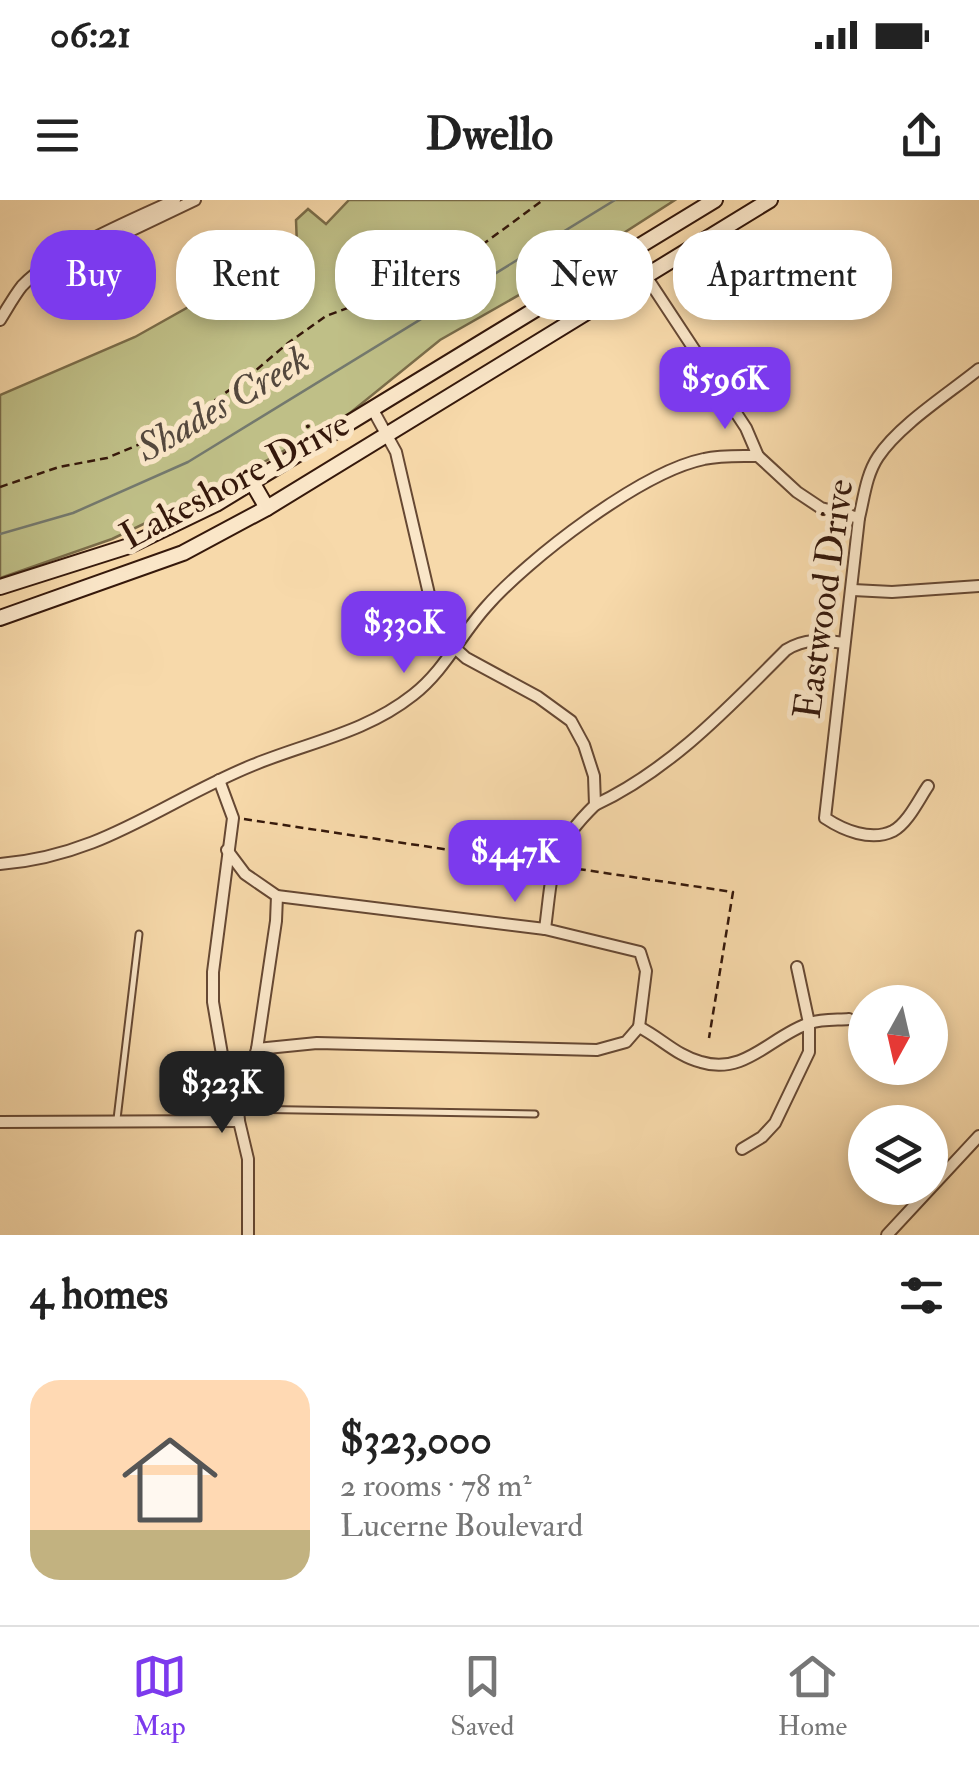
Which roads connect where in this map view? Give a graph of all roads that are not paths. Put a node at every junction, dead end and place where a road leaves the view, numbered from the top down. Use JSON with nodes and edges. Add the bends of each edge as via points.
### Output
{"nodes":[{"id":1,"x":175,"y":200,"type":"edge"},
{"id":2,"x":195,"y":200,"type":"edge"},
{"id":3,"x":715,"y":200,"type":"edge"},
{"id":4,"x":770,"y":200,"type":"edge"},
{"id":5,"x":109,"y":230,"type":"edge"},
{"id":6,"x":133,"y":230,"type":"edge"},
{"id":7,"x":653,"y":238,"type":"edge"},
{"id":8,"x":653,"y":270,"type":"edge"},
{"id":9,"x":30,"y":279,"type":"edge"},
{"id":10,"x":653,"y":287,"type":"edge"},
{"id":11,"x":0,"y":320,"type":"edge"},
{"id":12,"x":519,"y":320,"type":"edge"},
{"id":13,"x":573,"y":320,"type":"edge"},
{"id":14,"x":979,"y":369,"type":"edge"},
{"id":15,"x":373,"y":410,"type":"junction"},
{"id":16,"x":386,"y":437,"type":"junction"},
{"id":17,"x":758,"y":456,"type":"junction"},
{"id":18,"x":252,"y":482,"type":"junction"},
{"id":19,"x":267,"y":508,"type":"junction"},
{"id":20,"x":860,"y":518,"type":"junction"},
{"id":21,"x":979,"y":586,"type":"edge"},
{"id":22,"x":0,"y":587,"type":"edge"},
{"id":23,"x":853,"y":590,"type":"junction"},
{"id":24,"x":0,"y":618,"type":"edge"},
{"id":25,"x":844,"y":643,"type":"junction"},
{"id":26,"x":456,"y":649,"type":"junction"},
{"id":27,"x":220,"y":780,"type":"junction"},
{"id":28,"x":928,"y":786,"type":"dead end"},
{"id":29,"x":595,"y":805,"type":"junction"},
{"id":30,"x":227,"y":850,"type":"junction"},
{"id":31,"x":0,"y":864,"type":"edge"},
{"id":32,"x":276,"y":896,"type":"junction"},
{"id":33,"x":545,"y":929,"type":"junction"},
{"id":34,"x":139,"y":934,"type":"dead end"},
{"id":35,"x":798,"y":968,"type":"dead end"},
{"id":36,"x":848,"y":1019,"type":"edge"},
{"id":37,"x":809,"y":1023,"type":"junction"},
{"id":38,"x":639,"y":1027,"type":"junction"},
{"id":39,"x":257,"y":1049,"type":"junction"},
{"id":40,"x":236,"y":1086,"type":"junction"},
{"id":41,"x":535,"y":1114,"type":"dead end"},
{"id":42,"x":239,"y":1115,"type":"junction"},
{"id":43,"x":0,"y":1122,"type":"edge"},
{"id":44,"x":117,"y":1122,"type":"junction"},
{"id":45,"x":979,"y":1136,"type":"edge"},
{"id":46,"x":742,"y":1149,"type":"dead end"},
{"id":47,"x":248,"y":1235,"type":"edge"},
{"id":48,"x":887,"y":1235,"type":"edge"}],
"edges":[{"from":1,"to":5,"type":"street"},
{"from":2,"to":6,"type":"street"},
{"from":3,"to":7,"type":"main road","name":"Lakeshore Drive"},
{"from":4,"to":8,"type":"main road","name":"Lakeshore Drive"},
{"from":9,"to":11,"type":"street"},
{"from":10,"to":17,"type":"street"},
{"from":12,"to":15,"type":"main road","name":"Lakeshore Drive"},
{"from":13,"to":16,"type":"main road","name":"Lakeshore Drive"},
{"from":14,"to":20,"type":"street","name":"Eastwood Drive","via":[[878,458]]},
{"from":15,"to":16,"type":"street","name":"Lakeshore Drive"},
{"from":15,"to":18,"type":"main road","name":"Lakeshore Drive"},
{"from":16,"to":19,"type":"main road","name":"Lakeshore Drive"},
{"from":16,"to":26,"type":"street","via":[[396,452],[432,607]]},
{"from":17,"to":20,"type":"street","via":[[821,508]]},
{"from":17,"to":26,"type":"street","via":[[705,459],[638,488],[520,572]]},
{"from":18,"to":19,"type":"main road"},
{"from":18,"to":22,"type":"main road","name":"Lakeshore Drive","via":[[129,546]]},
{"from":19,"to":24,"type":"main road","name":"Lakeshore Drive","via":[[183,552]]},
{"from":20,"to":23,"type":"street","name":"Eastwood Drive"},
{"from":21,"to":23,"type":"street"},
{"from":23,"to":25,"type":"street","name":"Eastwood Drive"},
{"from":25,"to":28,"type":"street","name":"Eastwood Drive","via":[[825,818],[843,831],[894,831]]},
{"from":25,"to":29,"type":"street","via":[[817,640],[786,650],[676,753]]},
{"from":26,"to":27,"type":"street","via":[[416,693],[375,720]]},
{"from":26,"to":29,"type":"street","via":[[571,721],[594,776]]},
{"from":27,"to":30,"type":"street","via":[[232,818]]},
{"from":27,"to":31,"type":"street","via":[[119,832],[43,859]]},
{"from":29,"to":33,"type":"street","via":[[569,830],[554,865]]},
{"from":30,"to":32,"type":"street","via":[[244,874]]},
{"from":30,"to":40,"type":"street","via":[[212,1002],[223,1060]]},
{"from":32,"to":33,"type":"street"},
{"from":32,"to":39,"type":"street"},
{"from":33,"to":38,"type":"street","via":[[640,952],[646,971]]},
{"from":34,"to":44,"type":"lane"},
{"from":35,"to":37,"type":"street"},
{"from":36,"to":37,"type":"street"},
{"from":37,"to":38,"type":"street","via":[[754,1056],[722,1065],[679,1054]]},
{"from":37,"to":46,"type":"street","via":[[809,1052],[775,1123]]},
{"from":38,"to":39,"type":"street","via":[[626,1042],[597,1050],[317,1043]]},
{"from":39,"to":40,"type":"street"},
{"from":40,"to":42,"type":"street"},
{"from":41,"to":42,"type":"lane"},
{"from":42,"to":44,"type":"street"},
{"from":42,"to":47,"type":"street","via":[[248,1158]]},
{"from":43,"to":44,"type":"street"},
{"from":45,"to":48,"type":"street"}]}
